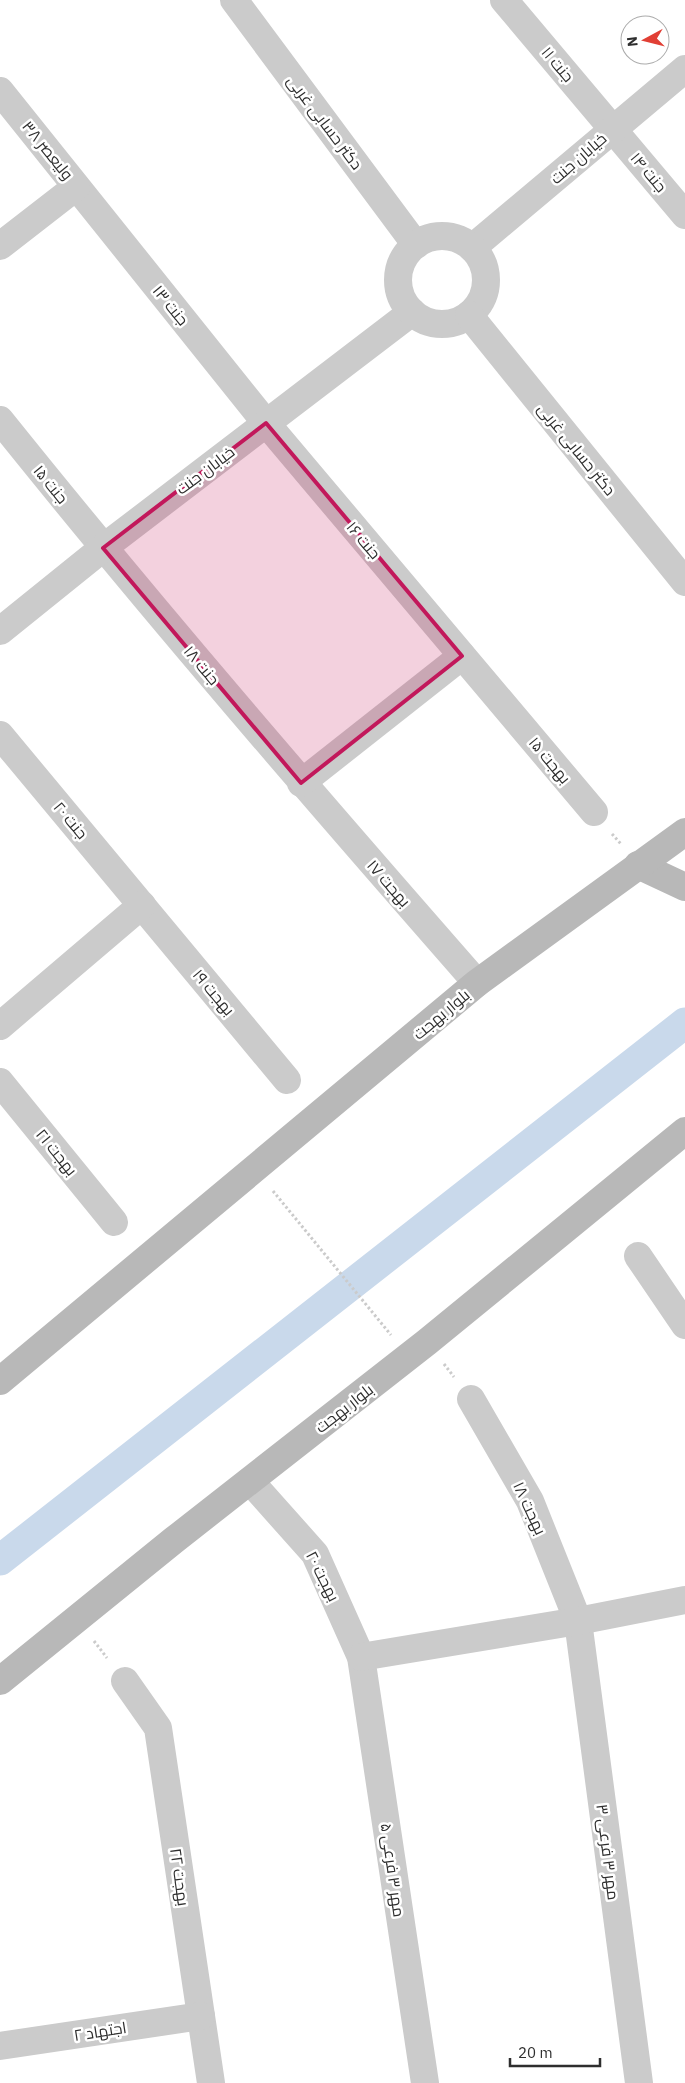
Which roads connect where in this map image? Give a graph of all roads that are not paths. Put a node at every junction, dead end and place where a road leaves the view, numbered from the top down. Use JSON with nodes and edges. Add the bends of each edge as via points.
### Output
{"nodes":[{"id":1,"x":234,"y":0,"type":"edge"},
{"id":2,"x":504,"y":0,"type":"edge"},
{"id":3,"x":685,"y":69,"type":"edge"},
{"id":4,"x":0,"y":91,"type":"edge"},
{"id":5,"x":612,"y":128,"type":"junction"},
{"id":6,"x":76,"y":186,"type":"junction"},
{"id":7,"x":685,"y":215,"type":"edge"},
{"id":8,"x":416,"y":245,"type":"junction"},
{"id":9,"x":0,"y":246,"type":"edge"},
{"id":10,"x":472,"y":248,"type":"junction"},
{"id":11,"x":412,"y":312,"type":"junction"},
{"id":12,"x":469,"y":315,"type":"junction"},
{"id":13,"x":0,"y":420,"type":"edge"},
{"id":14,"x":266,"y":424,"type":"junction"},
{"id":15,"x":103,"y":548,"type":"junction"},
{"id":16,"x":685,"y":582,"type":"edge"},
{"id":17,"x":0,"y":631,"type":"edge"},
{"id":18,"x":462,"y":656,"type":"junction"},
{"id":19,"x":0,"y":734,"type":"edge"},
{"id":20,"x":301,"y":783,"type":"junction"},
{"id":21,"x":594,"y":812,"type":"road end"},
{"id":22,"x":685,"y":832,"type":"edge"},
{"id":23,"x":638,"y":865,"type":"junction"},
{"id":24,"x":685,"y":887,"type":"edge"},
{"id":25,"x":142,"y":905,"type":"junction"},
{"id":26,"x":477,"y":983,"type":"junction"},
{"id":27,"x":0,"y":1026,"type":"edge"},
{"id":28,"x":286,"y":1080,"type":"dead end"},
{"id":29,"x":0,"y":1082,"type":"edge"},
{"id":30,"x":685,"y":1131,"type":"edge"},
{"id":31,"x":114,"y":1222,"type":"dead end"},
{"id":32,"x":638,"y":1256,"type":"dead end"},
{"id":33,"x":685,"y":1325,"type":"edge"},
{"id":34,"x":0,"y":1381,"type":"edge"},
{"id":35,"x":471,"y":1399,"type":"road end"},
{"id":36,"x":250,"y":1481,"type":"junction"},
{"id":37,"x":685,"y":1600,"type":"edge"},
{"id":38,"x":578,"y":1621,"type":"junction"},
{"id":39,"x":361,"y":1657,"type":"junction"},
{"id":40,"x":0,"y":1680,"type":"edge"},
{"id":41,"x":125,"y":1681,"type":"road end"},
{"id":42,"x":201,"y":2016,"type":"junction"},
{"id":43,"x":0,"y":2046,"type":"edge"},
{"id":44,"x":211,"y":2083,"type":"edge"},
{"id":45,"x":425,"y":2083,"type":"edge"},
{"id":46,"x":639,"y":2083,"type":"edge"}],
"edges":[{"from":1,"to":8,"type":"street","name":"دکتر حسابی غربی"},
{"from":2,"to":5,"type":"street","name":"جنت ۱۱"},
{"from":3,"to":5,"type":"street","name":"خیابان جنت"},
{"from":4,"to":6,"type":"street","name":"ولیعصر ۳۸"},
{"from":5,"to":7,"type":"street","name":"جنت ۱۴"},
{"from":5,"to":10,"type":"street","name":"خیابان جنت"},
{"from":6,"to":9,"type":"street"},
{"from":6,"to":14,"type":"street","name":"جنت ۱۳"},
{"from":8,"to":10,"type":"street","via":[[426,238],[438,236],[451,237]]},
{"from":8,"to":11,"type":"street","via":[[405,256],[398,285]]},
{"from":10,"to":12,"type":"street","via":[[486,275],[485,290]]},
{"from":11,"to":12,"type":"street","via":[[422,319],[439,323],[458,321]]},
{"from":11,"to":14,"type":"street","name":"خیابان جنت"},
{"from":12,"to":16,"type":"street","name":"دکتر حسابی غربی"},
{"from":13,"to":15,"type":"street","name":"جنت ۱۵"},
{"from":14,"to":15,"type":"street","name":"خیابان جنت"},
{"from":14,"to":18,"type":"street","name":"جنت ۱۶"},
{"from":15,"to":17,"type":"street","name":"خیابان جنت"},
{"from":15,"to":20,"type":"street","name":"جنت ۱۸"},
{"from":18,"to":20,"type":"street"},
{"from":18,"to":21,"type":"street","name":"بهجت ۱۵"},
{"from":19,"to":25,"type":"street","name":"جنت ۲۰"},
{"from":20,"to":26,"type":"street","name":"بهجت ۱۷"},
{"from":22,"to":23,"type":"main road","name":"بلوار بهجت"},
{"from":23,"to":24,"type":"main road"},
{"from":23,"to":26,"type":"main road","name":"بلوار بهجت"},
{"from":25,"to":27,"type":"street"},
{"from":25,"to":28,"type":"street","name":"بهجت ۱۹"},
{"from":26,"to":34,"type":"main road","name":"بلوار بهجت"},
{"from":29,"to":31,"type":"street","name":"بهجت ۲۱"},
{"from":30,"to":36,"type":"main road","name":"بلوار بهجت","via":[[427,1342]]},
{"from":32,"to":33,"type":"street"},
{"from":35,"to":38,"type":"street","name":"بهجت ۱۸","via":[[530,1501]]},
{"from":36,"to":39,"type":"street","name":"بهجت ۲۰","via":[[315,1554]]},
{"from":36,"to":40,"type":"main road","name":"بلوار بهجت"},
{"from":37,"to":38,"type":"street"},
{"from":38,"to":39,"type":"street"},
{"from":38,"to":46,"type":"street","name":"مهر ۳ فرعی ۳"},
{"from":39,"to":45,"type":"street","name":"مهر ۳ فرعی ۵"},
{"from":41,"to":42,"type":"street","name":"بهجت ۲۲","via":[[158,1728]]},
{"from":42,"to":43,"type":"street","name":"اجتهاد ۲"},
{"from":42,"to":44,"type":"street","name":"بهجت ۲۲"}]}
